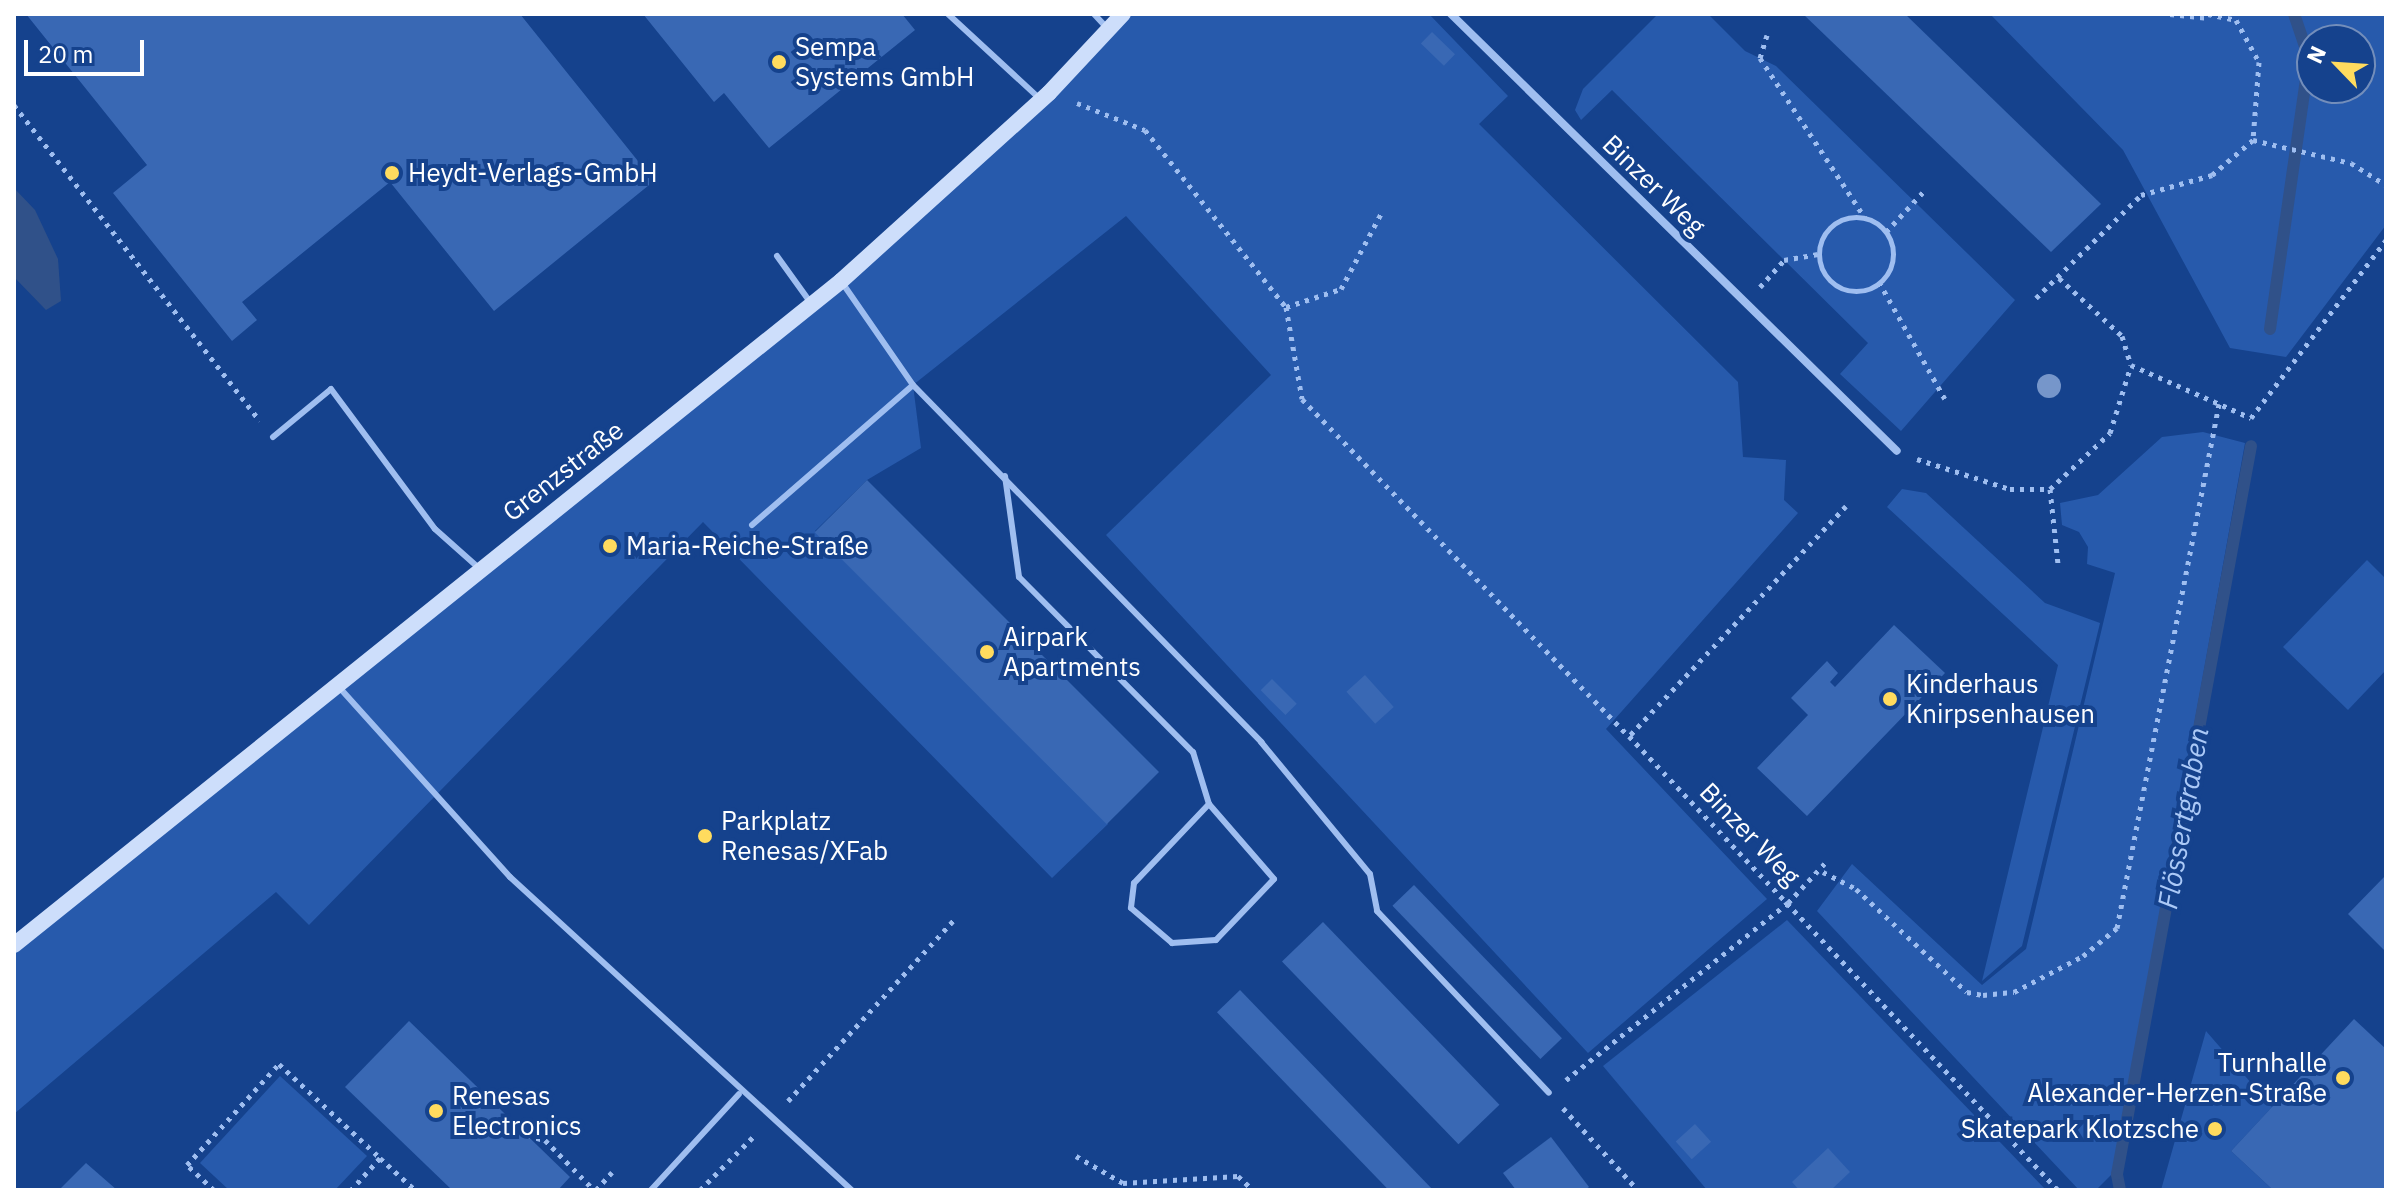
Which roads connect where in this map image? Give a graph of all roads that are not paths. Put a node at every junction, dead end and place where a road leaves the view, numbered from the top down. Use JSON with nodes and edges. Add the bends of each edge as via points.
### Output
{"nodes":[{"id":1,"x":948,"y":14,"type":"edge"},
{"id":2,"x":1094,"y":14,"type":"edge"},
{"id":3,"x":1123,"y":14,"type":"edge"},
{"id":4,"x":1451,"y":14,"type":"edge"},
{"id":5,"x":1109,"y":30,"type":"junction"},
{"id":6,"x":1045,"y":96,"type":"junction"},
{"id":7,"x":777,"y":256,"type":"dead end"},
{"id":8,"x":841,"y":281,"type":"junction"},
{"id":9,"x":812,"y":304,"type":"junction"},
{"id":10,"x":913,"y":385,"type":"junction"},
{"id":11,"x":273,"y":437,"type":"road end"},
{"id":12,"x":1897,"y":451,"type":"road end"},
{"id":13,"x":1005,"y":476,"type":"junction"},
{"id":14,"x":752,"y":525,"type":"dead end"},
{"id":15,"x":479,"y":568,"type":"junction"},
{"id":16,"x":338,"y":686,"type":"junction"},
{"id":17,"x":1209,"y":804,"type":"junction"},
{"id":18,"x":14,"y":945,"type":"edge"},
{"id":19,"x":1549,"y":1093,"type":"road end"},
{"id":20,"x":739,"y":1094,"type":"junction"},
{"id":21,"x":651,"y":1190,"type":"edge"},
{"id":22,"x":852,"y":1190,"type":"edge"}],
"edges":[{"from":1,"to":6,"type":"lane"},
{"from":2,"to":5,"type":"lane"},
{"from":3,"to":5,"type":"main road","name":"Grenzstraße"},
{"from":4,"to":12,"type":"street","name":"Binzer Weg"},
{"from":5,"to":6,"type":"main road","name":"Grenzstraße"},
{"from":6,"to":8,"type":"main road","name":"Grenzstraße"},
{"from":7,"to":9,"type":"lane"},
{"from":8,"to":9,"type":"main road","name":"Grenzstraße"},
{"from":8,"to":10,"type":"lane"},
{"from":9,"to":15,"type":"main road","name":"Grenzstraße"},
{"from":10,"to":13,"type":"lane"},
{"from":10,"to":14,"type":"lane"},
{"from":11,"to":15,"type":"lane","via":[[331,389],[435,529]]},
{"from":13,"to":17,"type":"lane","via":[[1019,577],[1193,752]]},
{"from":13,"to":19,"type":"lane","via":[[1261,742],[1370,874],[1377,911]]},
{"from":15,"to":16,"type":"main road","name":"Grenzstraße"},
{"from":16,"to":18,"type":"main road","name":"Grenzstraße"},
{"from":16,"to":20,"type":"lane","via":[[510,877]]},
{"from":17,"to":17,"type":"lane","via":[[1134,883],[1131,908],[1172,943],[1216,940],[1274,879]]},
{"from":20,"to":21,"type":"lane"},
{"from":20,"to":22,"type":"lane"}]}
